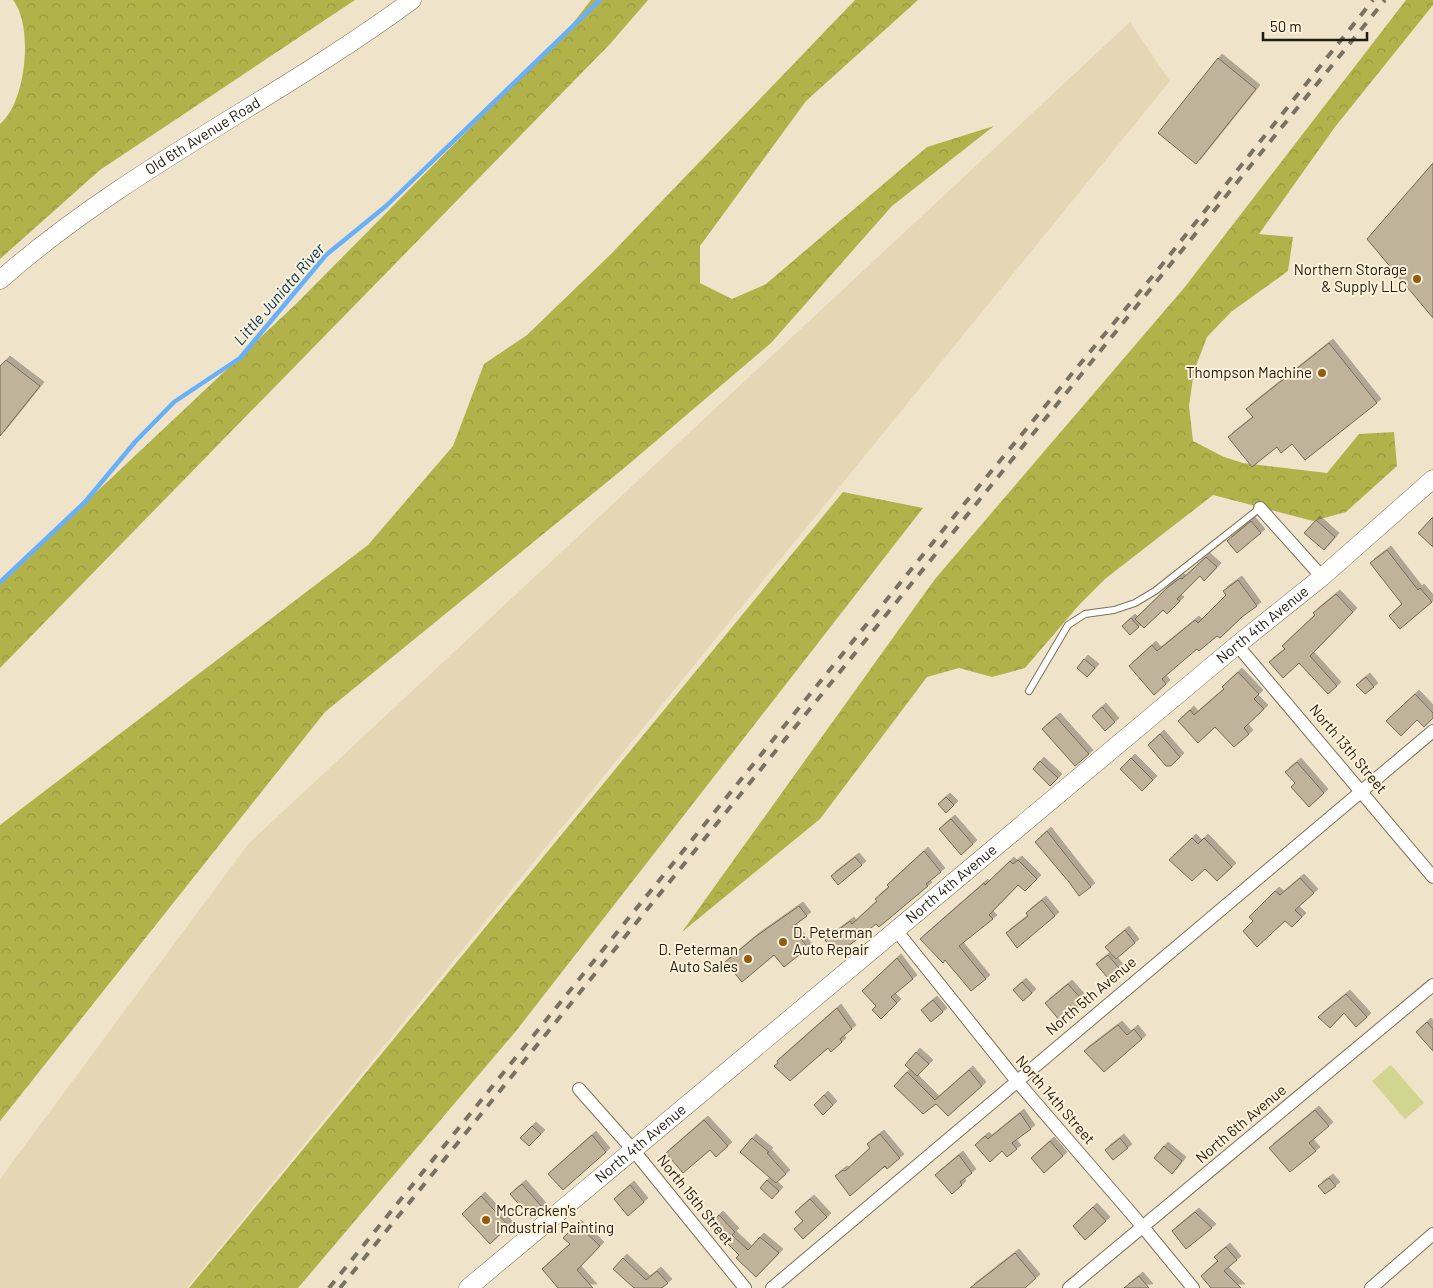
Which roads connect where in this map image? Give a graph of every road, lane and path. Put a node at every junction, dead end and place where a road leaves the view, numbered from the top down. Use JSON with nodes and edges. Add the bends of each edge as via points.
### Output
{"nodes":[{"id":1,"x":412,"y":0,"type":"edge"},
{"id":2,"x":0,"y":280,"type":"edge"},
{"id":3,"x":1433,"y":479,"type":"edge"},
{"id":4,"x":1260,"y":508,"type":"joint"},
{"id":5,"x":1322,"y":577,"type":"junction"},
{"id":6,"x":1237,"y":644,"type":"junction"},
{"id":7,"x":1029,"y":690,"type":"dead end"},
{"id":8,"x":1433,"y":731,"type":"edge"},
{"id":9,"x":1362,"y":790,"type":"junction"},
{"id":10,"x":1433,"y":876,"type":"edge"},
{"id":11,"x":896,"y":930,"type":"junction"},
{"id":12,"x":1433,"y":985,"type":"edge"},
{"id":13,"x":1016,"y":1080,"type":"junction"},
{"id":14,"x":579,"y":1089,"type":"dead end"},
{"id":15,"x":634,"y":1151,"type":"junction"},
{"id":16,"x":1143,"y":1226,"type":"junction"},
{"id":17,"x":1433,"y":1234,"type":"edge"},
{"id":18,"x":468,"y":1288,"type":"edge"},
{"id":19,"x":744,"y":1288,"type":"edge"},
{"id":20,"x":772,"y":1288,"type":"edge"},
{"id":21,"x":1069,"y":1288,"type":"edge"},
{"id":22,"x":1193,"y":1288,"type":"edge"},
{"id":23,"x":1371,"y":1288,"type":"edge"}],
"edges":[{"from":1,"to":2,"type":"main road","name":"Old 6th Avenue Road","via":[[335,55],[92,208]]},
{"from":3,"to":5,"type":"main road","name":"North 4th Avenue"},
{"from":4,"to":5,"type":"street"},
{"from":4,"to":7,"type":"lane","via":[[1135,603],[1085,614],[1068,626]]},
{"from":5,"to":6,"type":"main road","name":"North 4th Avenue"},
{"from":6,"to":9,"type":"street","name":"North 13th Street"},
{"from":6,"to":11,"type":"main road","name":"North 4th Avenue"},
{"from":8,"to":9,"type":"street","name":"North 5th Avenue"},
{"from":9,"to":10,"type":"street","name":"North 13th Street"},
{"from":9,"to":13,"type":"street","name":"North 5th Avenue"},
{"from":11,"to":13,"type":"street","name":"North 14th Street"},
{"from":11,"to":15,"type":"main road","name":"North 4th Avenue"},
{"from":12,"to":16,"type":"street","name":"North 6th Avenue"},
{"from":13,"to":16,"type":"street","name":"North 14th Street"},
{"from":13,"to":20,"type":"street","name":"North 5th Avenue"},
{"from":14,"to":15,"type":"street","name":"North 15th Street"},
{"from":15,"to":18,"type":"main road","name":"North 4th Avenue"},
{"from":15,"to":19,"type":"street","name":"North 15th Street"},
{"from":16,"to":21,"type":"street","name":"North 6th Avenue"},
{"from":16,"to":22,"type":"street","name":"North 14th Street"},
{"from":17,"to":23,"type":"street"}]}
